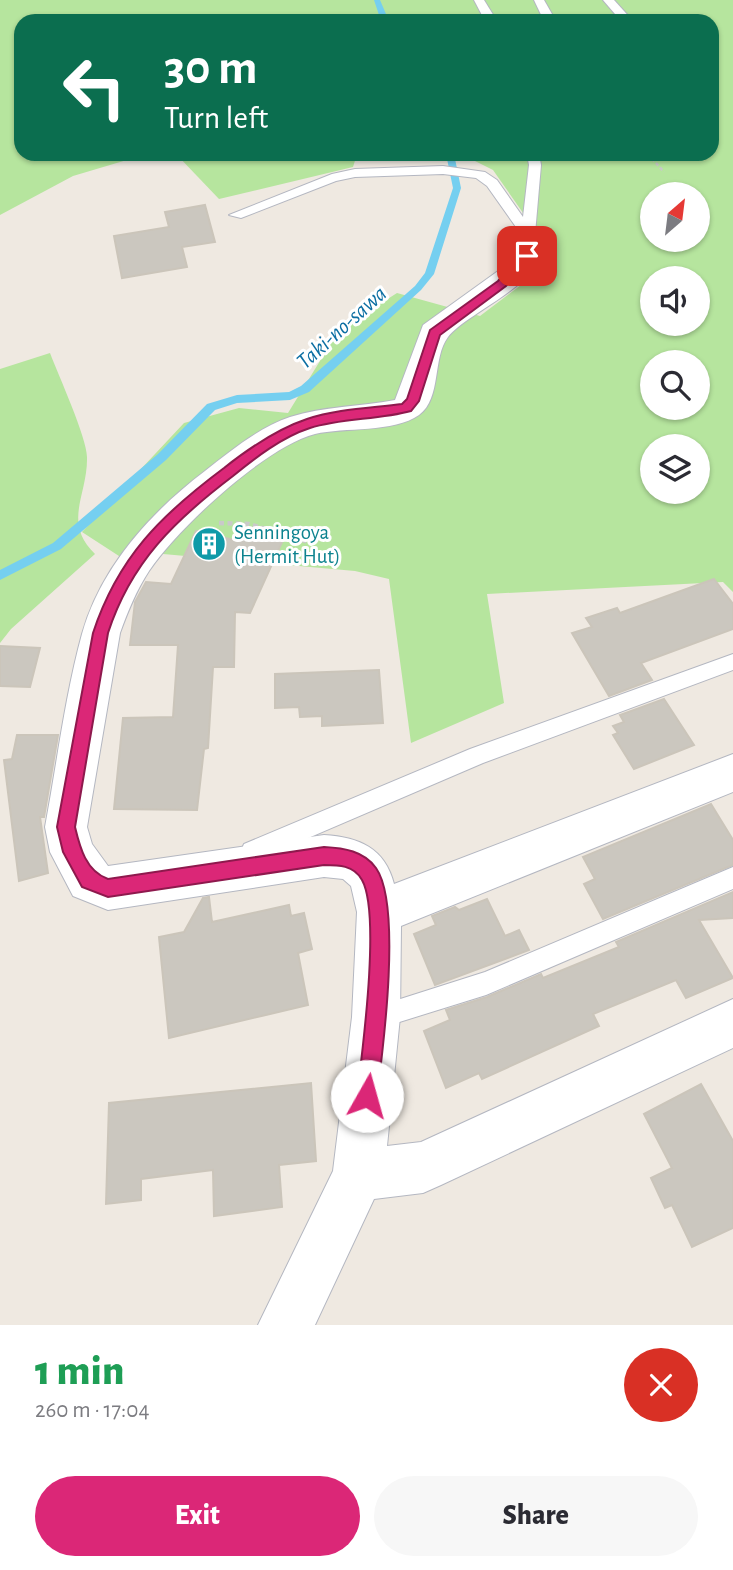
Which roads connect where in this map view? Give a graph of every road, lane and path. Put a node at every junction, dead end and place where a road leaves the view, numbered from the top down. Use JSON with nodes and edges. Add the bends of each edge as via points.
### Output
{"nodes":[{"id":1,"x":608,"y":0,"type":"edge"},
{"id":2,"x":620,"y":14,"type":"edge"},
{"id":3,"x":534,"y":161,"type":"edge"},
{"id":4,"x":654,"y":161,"type":"edge"},
{"id":5,"x":664,"y":172,"type":"dead end"},
{"id":6,"x":236,"y":215,"type":"dead end"},
{"id":7,"x":528,"y":234,"type":"junction"},
{"id":8,"x":185,"y":505,"type":"junction"},
{"id":9,"x":309,"y":542,"type":"dead end"},
{"id":10,"x":733,"y":662,"type":"edge"},
{"id":11,"x":733,"y":773,"type":"edge"},
{"id":12,"x":204,"y":872,"type":"junction"},
{"id":13,"x":733,"y":878,"type":"edge"},
{"id":14,"x":379,"y":912,"type":"junction"},
{"id":15,"x":376,"y":1017,"type":"junction"},
{"id":16,"x":733,"y":1023,"type":"edge"},
{"id":17,"x":358,"y":1175,"type":"junction"},
{"id":18,"x":286,"y":1325,"type":"edge"}],
"edges":[{"from":1,"to":2,"type":"lane"},
{"from":3,"to":7,"type":"lane"},
{"from":4,"to":5,"type":"path"},
{"from":6,"to":7,"type":"lane","via":[[355,173],[443,170],[480,175],[492,183]]},
{"from":7,"to":8,"type":"street","via":[[527,256],[514,272],[434,332],[413,401],[406,408],[294,429],[247,457]]},
{"from":8,"to":9,"type":"path","via":[[212,523],[249,524]]},
{"from":8,"to":12,"type":"street","via":[[148,544],[110,604],[66,827],[72,852],[89,881],[108,888]]},
{"from":10,"to":12,"type":"lane","via":[[477,756]]},
{"from":11,"to":14,"type":"street"},
{"from":12,"to":14,"type":"street","via":[[342,857],[357,862],[370,875]]},
{"from":13,"to":15,"type":"lane","via":[[486,983]]},
{"from":14,"to":15,"type":"street"},
{"from":15,"to":17,"type":"street"},
{"from":16,"to":17,"type":"street","via":[[423,1167]]},
{"from":17,"to":18,"type":"street"}]}
